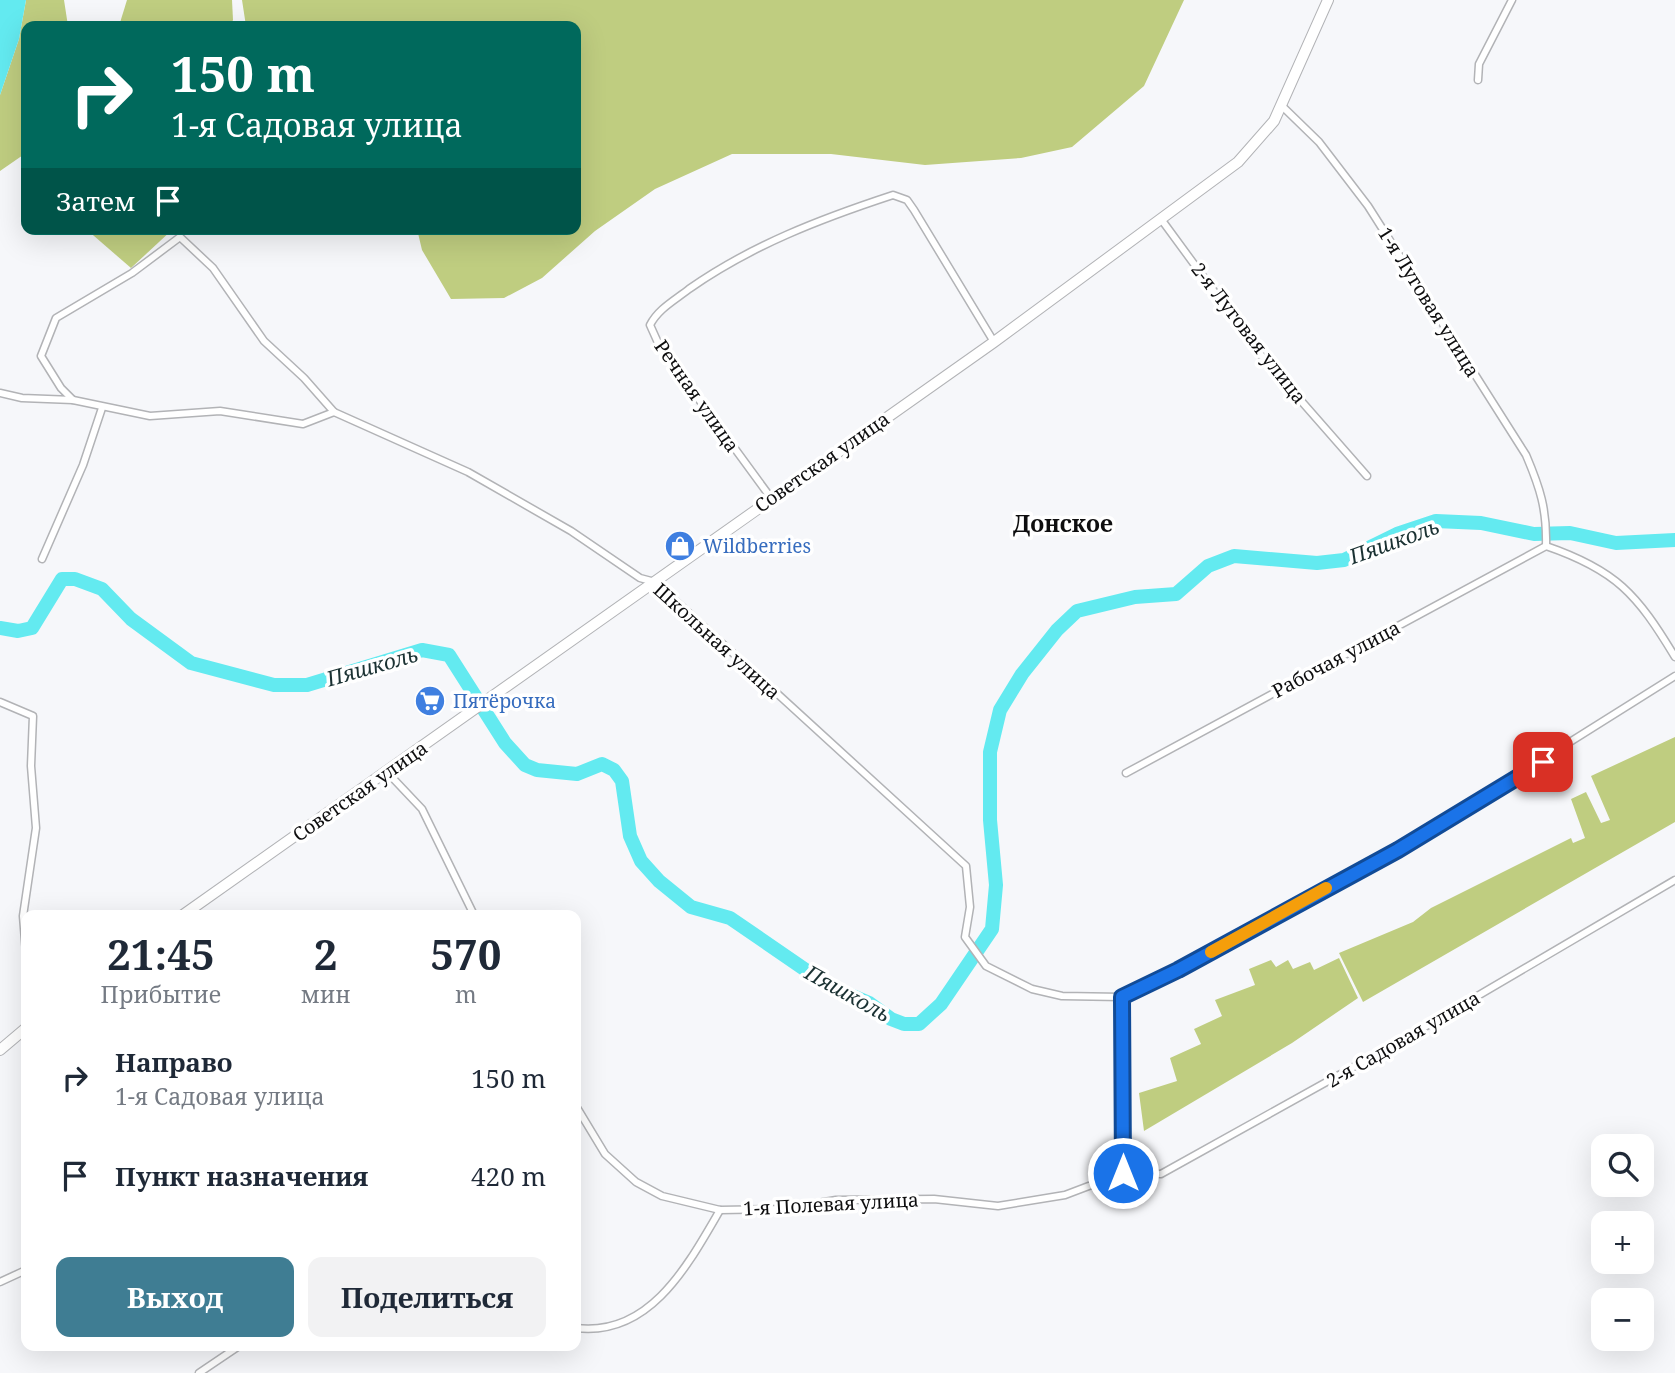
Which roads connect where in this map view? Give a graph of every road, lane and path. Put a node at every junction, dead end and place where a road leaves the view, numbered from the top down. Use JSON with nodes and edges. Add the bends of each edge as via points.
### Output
{"nodes":[{"id":1,"x":1328,"y":0,"type":"edge"},
{"id":2,"x":1512,"y":0,"type":"edge"},
{"id":3,"x":1478,"y":80,"type":"dead end"},
{"id":4,"x":1282,"y":106,"type":"junction"},
{"id":5,"x":1161,"y":219,"type":"junction"},
{"id":6,"x":179,"y":235,"type":"edge"},
{"id":7,"x":183,"y":235,"type":"edge"},
{"id":8,"x":994,"y":342,"type":"junction"},
{"id":9,"x":0,"y":393,"type":"edge"},
{"id":10,"x":73,"y":400,"type":"junction"},
{"id":11,"x":102,"y":408,"type":"junction"},
{"id":12,"x":334,"y":412,"type":"junction"},
{"id":13,"x":1367,"y":476,"type":"dead end"},
{"id":14,"x":771,"y":498,"type":"junction"},
{"id":15,"x":1546,"y":545,"type":"junction"},
{"id":16,"x":42,"y":559,"type":"dead end"},
{"id":17,"x":655,"y":582,"type":"junction"},
{"id":18,"x":1675,"y":657,"type":"edge"},
{"id":19,"x":1675,"y":676,"type":"edge"},
{"id":20,"x":0,"y":702,"type":"edge"},
{"id":21,"x":387,"y":772,"type":"junction"},
{"id":22,"x":1126,"y":772,"type":"dead end"},
{"id":23,"x":1675,"y":880,"type":"edge"},
{"id":24,"x":24,"y":910,"type":"edge"},
{"id":25,"x":190,"y":910,"type":"edge"},
{"id":26,"x":472,"y":910,"type":"edge"},
{"id":27,"x":1122,"y":997,"type":"junction"},
{"id":28,"x":21,"y":1032,"type":"edge"},
{"id":29,"x":0,"y":1050,"type":"edge"},
{"id":30,"x":581,"y":1114,"type":"edge"},
{"id":31,"x":1123,"y":1173,"type":"junction"},
{"id":32,"x":720,"y":1210,"type":"junction"},
{"id":33,"x":21,"y":1272,"type":"edge"},
{"id":34,"x":0,"y":1282,"type":"edge"},
{"id":35,"x":581,"y":1327,"type":"edge"},
{"id":36,"x":232,"y":1351,"type":"edge"},
{"id":37,"x":199,"y":1373,"type":"edge"}],
"edges":[{"from":1,"to":4,"type":"main road","name":"Советская улица"},
{"from":2,"to":3,"type":"street","via":[[1479,64]]},
{"from":4,"to":5,"type":"main road","name":"Советская улица","via":[[1264,135],[1238,162]]},
{"from":4,"to":15,"type":"street","name":"1-я Луговая улица","via":[[1319,142],[1368,206],[1526,455],[1547,516]]},
{"from":5,"to":8,"type":"main road","name":"Советская улица"},
{"from":5,"to":13,"type":"street","name":"2-я Луговая улица","via":[[1260,354]]},
{"from":6,"to":10,"type":"street","name":"Школьная улица","via":[[132,273],[56,318],[41,356]]},
{"from":7,"to":12,"type":"street","name":"Школьная улица","via":[[213,268],[264,341]]},
{"from":8,"to":14,"type":"main road","name":"Советская улица"},
{"from":8,"to":14,"type":"street","name":"Речная улица","via":[[914,210],[907,200],[893,195],[770,239],[720,268],[666,306],[650,325],[659,345]]},
{"from":9,"to":10,"type":"street"},
{"from":10,"to":11,"type":"street"},
{"from":11,"to":12,"type":"street","via":[[150,416],[220,411],[303,424]]},
{"from":11,"to":16,"type":"street"},
{"from":12,"to":17,"type":"street","name":"Школьная улица","via":[[468,472],[571,531],[640,578]]},
{"from":14,"to":17,"type":"main road","name":"Советская улица"},
{"from":15,"to":18,"type":"street","via":[[1605,570],[1637,601]]},
{"from":15,"to":22,"type":"street","name":"Рабочая улица"},
{"from":17,"to":21,"type":"main road","name":"Советская улица"},
{"from":17,"to":27,"type":"street","name":"Школьная улица","via":[[965,866],[970,906],[965,937],[986,966],[1032,989],[1062,996]]},
{"from":19,"to":27,"type":"street","via":[[1398,850]]},
{"from":20,"to":24,"type":"street","via":[[33,716],[35,729],[31,766],[36,828]]},
{"from":21,"to":25,"type":"main road","name":"Советская улица"},
{"from":21,"to":26,"type":"street","via":[[422,809]]},
{"from":23,"to":31,"type":"street","name":"2-я Садовая улица","via":[[1161,1174]]},
{"from":27,"to":31,"type":"street"},
{"from":28,"to":29,"type":"main road"},
{"from":30,"to":32,"type":"street","name":"1-я Полевая улица","via":[[606,1154],[636,1182],[662,1196]]},
{"from":31,"to":32,"type":"street","name":"1-я Полевая улица","via":[[1065,1195],[998,1206],[934,1199],[836,1200],[783,1209]]},
{"from":32,"to":35,"type":"street","via":[[659,1301],[633,1320]]},
{"from":33,"to":34,"type":"street"},
{"from":36,"to":37,"type":"street"}]}
